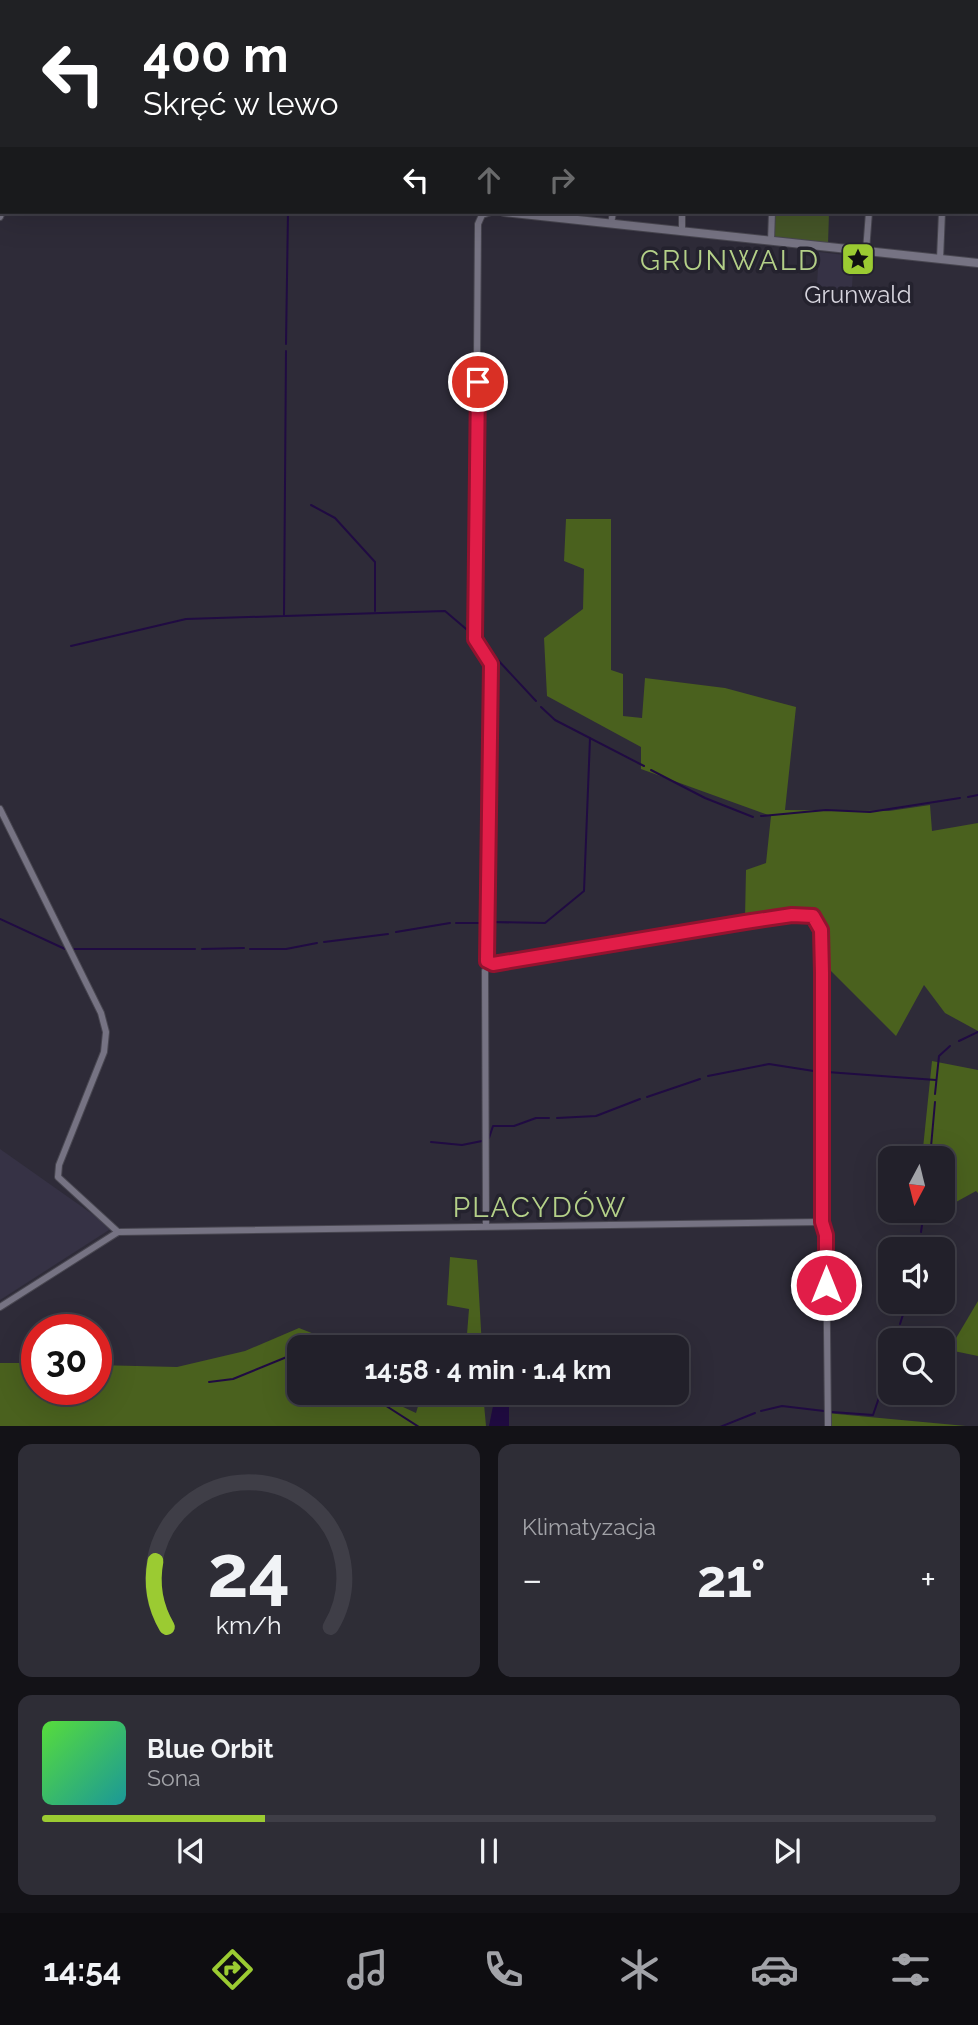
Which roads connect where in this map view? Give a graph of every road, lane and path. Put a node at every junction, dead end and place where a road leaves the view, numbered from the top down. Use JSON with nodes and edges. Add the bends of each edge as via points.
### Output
{"nodes":[{"id":1,"x":485,"y":214,"type":"edge"},
{"id":2,"x":521,"y":214,"type":"edge"},
{"id":3,"x":613,"y":214,"type":"edge"},
{"id":4,"x":682,"y":214,"type":"edge"},
{"id":5,"x":772,"y":214,"type":"edge"},
{"id":6,"x":869,"y":214,"type":"edge"},
{"id":7,"x":942,"y":214,"type":"edge"},
{"id":8,"x":611,"y":224,"type":"junction"},
{"id":9,"x":682,"y":231,"type":"junction"},
{"id":10,"x":771,"y":241,"type":"junction"},
{"id":11,"x":866,"y":251,"type":"junction"},
{"id":12,"x":940,"y":259,"type":"junction"},
{"id":13,"x":978,"y":263,"type":"edge"},
{"id":14,"x":0,"y":810,"type":"edge"},
{"id":15,"x":485,"y":971,"type":"dead end"},
{"id":16,"x":822,"y":1222,"type":"junction"},
{"id":17,"x":486,"y":1226,"type":"junction"},
{"id":18,"x":118,"y":1232,"type":"junction"},
{"id":19,"x":0,"y":1307,"type":"edge"},
{"id":20,"x":828,"y":1426,"type":"edge"}],
"edges":[{"from":1,"to":16,"type":"street","via":[[478,224],[475,626],[477,646],[491,664],[487,961],[493,964],[792,915],[813,916],[821,930]]},
{"from":2,"to":8,"type":"street"},
{"from":3,"to":8,"type":"street"},
{"from":4,"to":9,"type":"street"},
{"from":5,"to":10,"type":"street"},
{"from":6,"to":11,"type":"street"},
{"from":7,"to":12,"type":"street"},
{"from":8,"to":9,"type":"street"},
{"from":9,"to":10,"type":"street"},
{"from":10,"to":11,"type":"street"},
{"from":11,"to":12,"type":"street"},
{"from":12,"to":13,"type":"street"},
{"from":14,"to":18,"type":"street","via":[[60,926],[106,1032],[104,1052],[58,1177]]},
{"from":15,"to":17,"type":"street"},
{"from":16,"to":17,"type":"street"},
{"from":16,"to":20,"type":"street","via":[[826,1235]]},
{"from":17,"to":18,"type":"street"},
{"from":18,"to":19,"type":"street"}]}
